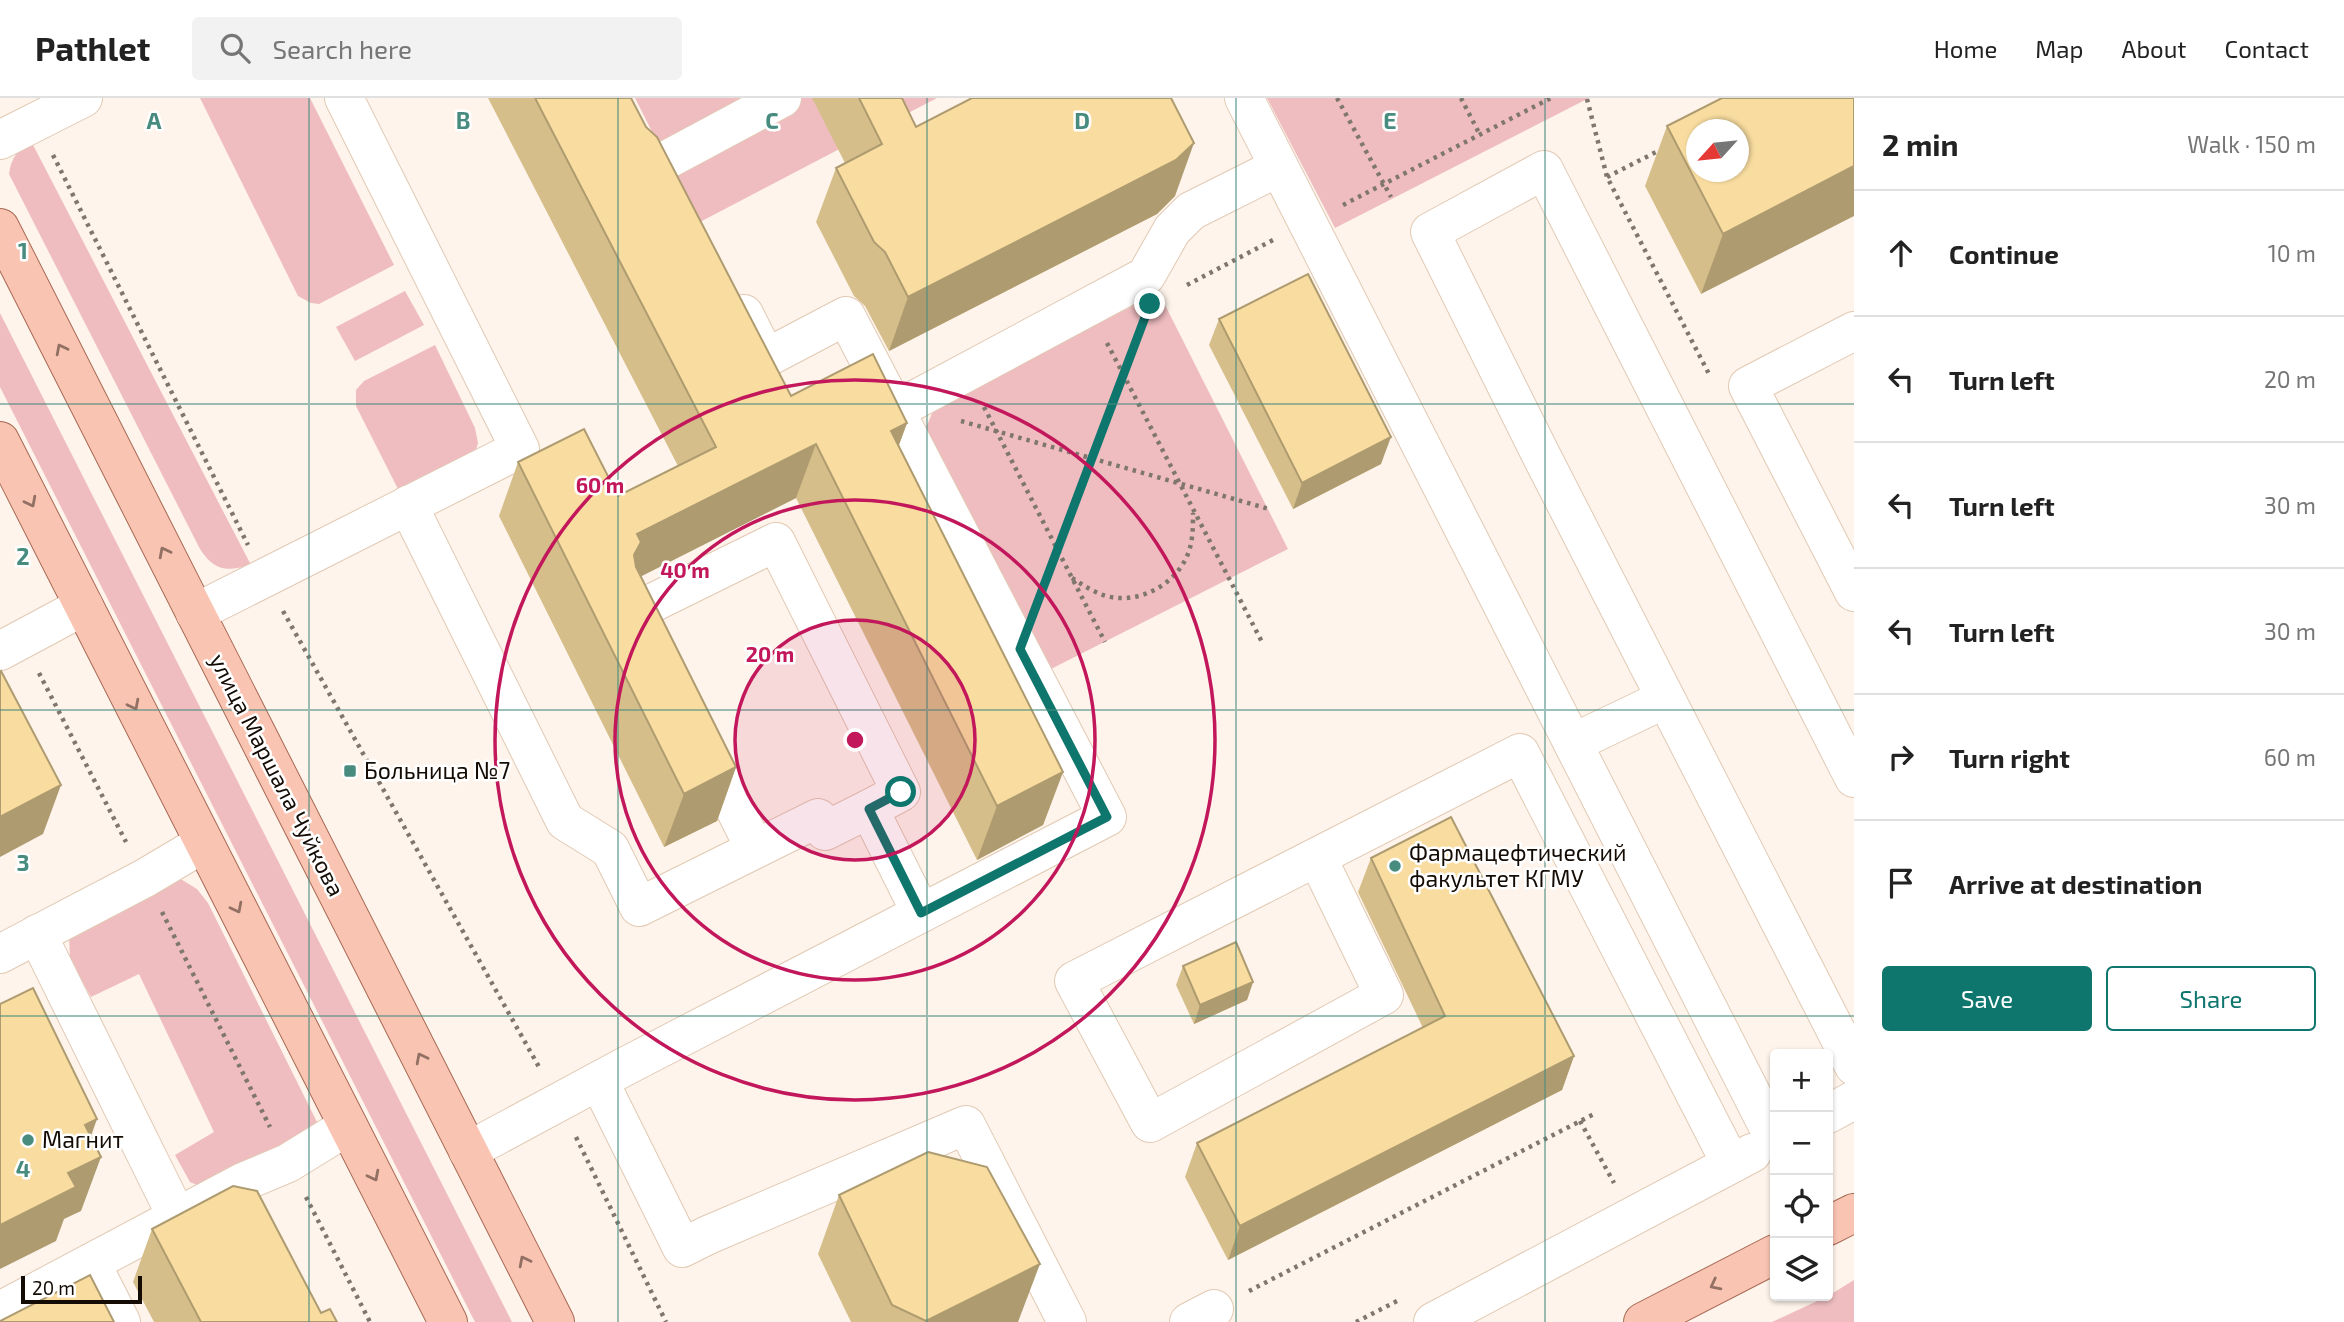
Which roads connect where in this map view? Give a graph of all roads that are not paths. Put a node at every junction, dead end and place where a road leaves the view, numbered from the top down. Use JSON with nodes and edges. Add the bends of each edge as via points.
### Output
{"nodes":[{"id":1,"x":83,"y":98,"type":"edge"},
{"id":2,"x":344,"y":98,"type":"edge"},
{"id":3,"x":608,"y":98,"type":"edge"},
{"id":4,"x":782,"y":98,"type":"edge"},
{"id":5,"x":1244,"y":98,"type":"edge"},
{"id":6,"x":0,"y":140,"type":"edge"},
{"id":7,"x":1279,"y":167,"type":"junction"},
{"id":8,"x":0,"y":228,"type":"edge"},
{"id":9,"x":729,"y":284,"type":"edge"},
{"id":10,"x":1854,"y":331,"type":"edge"},
{"id":11,"x":901,"y":420,"type":"junction"},
{"id":12,"x":0,"y":441,"type":"edge"},
{"id":13,"x":408,"y":505,"type":"junction"},
{"id":14,"x":1854,"y":592,"type":"edge"},
{"id":15,"x":84,"y":606,"type":"junction"},
{"id":16,"x":195,"y":613,"type":"junction"},
{"id":17,"x":11,"y":645,"type":"edge"},
{"id":18,"x":668,"y":674,"type":"edge"},
{"id":19,"x":1665,"y":699,"type":"junction"},
{"id":20,"x":686,"y":712,"type":"edge"},
{"id":21,"x":1573,"y":743,"type":"junction"},
{"id":22,"x":1854,"y":778,"type":"edge"},
{"id":23,"x":869,"y":809,"type":"junction"},
{"id":24,"x":204,"y":843,"type":"junction"},
{"id":25,"x":755,"y":849,"type":"junction"},
{"id":26,"x":1317,"y":857,"type":"junction"},
{"id":27,"x":921,"y":913,"type":"junction"},
{"id":28,"x":37,"y":934,"type":"junction"},
{"id":29,"x":0,"y":954,"type":"edge"},
{"id":30,"x":1854,"y":1066,"type":"edge"},
{"id":31,"x":599,"y":1081,"type":"junction"},
{"id":32,"x":1854,"y":1100,"type":"edge"},
{"id":33,"x":1832,"y":1112,"type":"edge"},
{"id":34,"x":348,"y":1126,"type":"junction"},
{"id":35,"x":1770,"y":1131,"type":"edge"},
{"id":36,"x":1770,"y":1144,"type":"edge"},
{"id":37,"x":468,"y":1152,"type":"junction"},
{"id":38,"x":1731,"y":1164,"type":"junction"},
{"id":39,"x":243,"y":1182,"type":"junction"},
{"id":40,"x":1854,"y":1213,"type":"edge"},
{"id":41,"x":177,"y":1217,"type":"junction"},
{"id":42,"x":261,"y":1217,"type":"edge"},
{"id":43,"x":1833,"y":1224,"type":"edge"},
{"id":44,"x":1770,"y":1257,"type":"edge"},
{"id":45,"x":91,"y":1263,"type":"junction"},
{"id":46,"x":0,"y":1311,"type":"edge"},
{"id":47,"x":1661,"y":1318,"type":"edge"},
{"id":48,"x":121,"y":1322,"type":"edge"},
{"id":49,"x":448,"y":1322,"type":"edge"},
{"id":50,"x":555,"y":1322,"type":"edge"},
{"id":51,"x":1067,"y":1322,"type":"edge"},
{"id":52,"x":1433,"y":1322,"type":"edge"}],
"edges":[{"from":1,"to":6,"type":"lane"},
{"from":2,"to":13,"type":"lane","via":[[520,449]]},
{"from":3,"to":4,"type":"lane","via":[[646,171],[674,175]]},
{"from":5,"to":7,"type":"lane"},
{"from":7,"to":11,"type":"lane","via":[[1191,211],[1172,230],[1146,276]]},
{"from":7,"to":21,"type":"lane"},
{"from":16,"to":8,"type":"main road","name":"улица Маршала Чуйкова","one_way":true},
{"from":9,"to":11,"type":"lane","via":[[766,358],[846,316]]},
{"from":10,"to":14,"type":"lane","via":[[1748,386]]},
{"from":11,"to":27,"type":"lane","via":[[1107,817]]},
{"from":12,"to":15,"type":"main road","one_way":true},
{"from":13,"to":16,"type":"lane"},
{"from":13,"to":25,"type":"lane","via":[[565,821],[610,849],[639,907]]},
{"from":15,"to":17,"type":"lane"},
{"from":15,"to":24,"type":"main road","one_way":true},
{"from":37,"to":16,"type":"main road","name":"улица Маршала Чуйкова","one_way":true},
{"from":18,"to":23,"type":"lane","via":[[636,611],[776,542],[901,792]]},
{"from":19,"to":21,"type":"lane"},
{"from":19,"to":22,"type":"lane","via":[[1430,232],[1544,170]]},
{"from":19,"to":30,"type":"lane"},
{"from":20,"to":25,"type":"lane"},
{"from":21,"to":35,"type":"lane"},
{"from":23,"to":25,"type":"lane","via":[[825,831],[818,818]]},
{"from":23,"to":27,"type":"lane"},
{"from":24,"to":28,"type":"lane"},
{"from":24,"to":34,"type":"main road","one_way":true},
{"from":26,"to":26,"type":"lane","via":[[1074,981],[1150,1123],[1384,995]]},
{"from":26,"to":38,"type":"lane","via":[[1520,753]]},
{"from":27,"to":31,"type":"lane"},
{"from":28,"to":29,"type":"lane"},
{"from":28,"to":41,"type":"lane"},
{"from":31,"to":37,"type":"lane"},
{"from":31,"to":51,"type":"lane","via":[[682,1248],[965,1125]]},
{"from":32,"to":33,"type":"lane"},
{"from":34,"to":39,"type":"lane","via":[[288,1163]]},
{"from":34,"to":49,"type":"main road","one_way":true},
{"from":36,"to":38,"type":"lane"},
{"from":50,"to":37,"type":"main road","name":"улица Маршала Чуйкова","one_way":true},
{"from":38,"to":52,"type":"lane"},
{"from":39,"to":41,"type":"lane"},
{"from":39,"to":42,"type":"lane"},
{"from":40,"to":43,"type":"main road"},
{"from":41,"to":45,"type":"lane"},
{"from":44,"to":47,"type":"main road","one_way":true},
{"from":45,"to":46,"type":"lane"},
{"from":45,"to":48,"type":"lane"}]}
